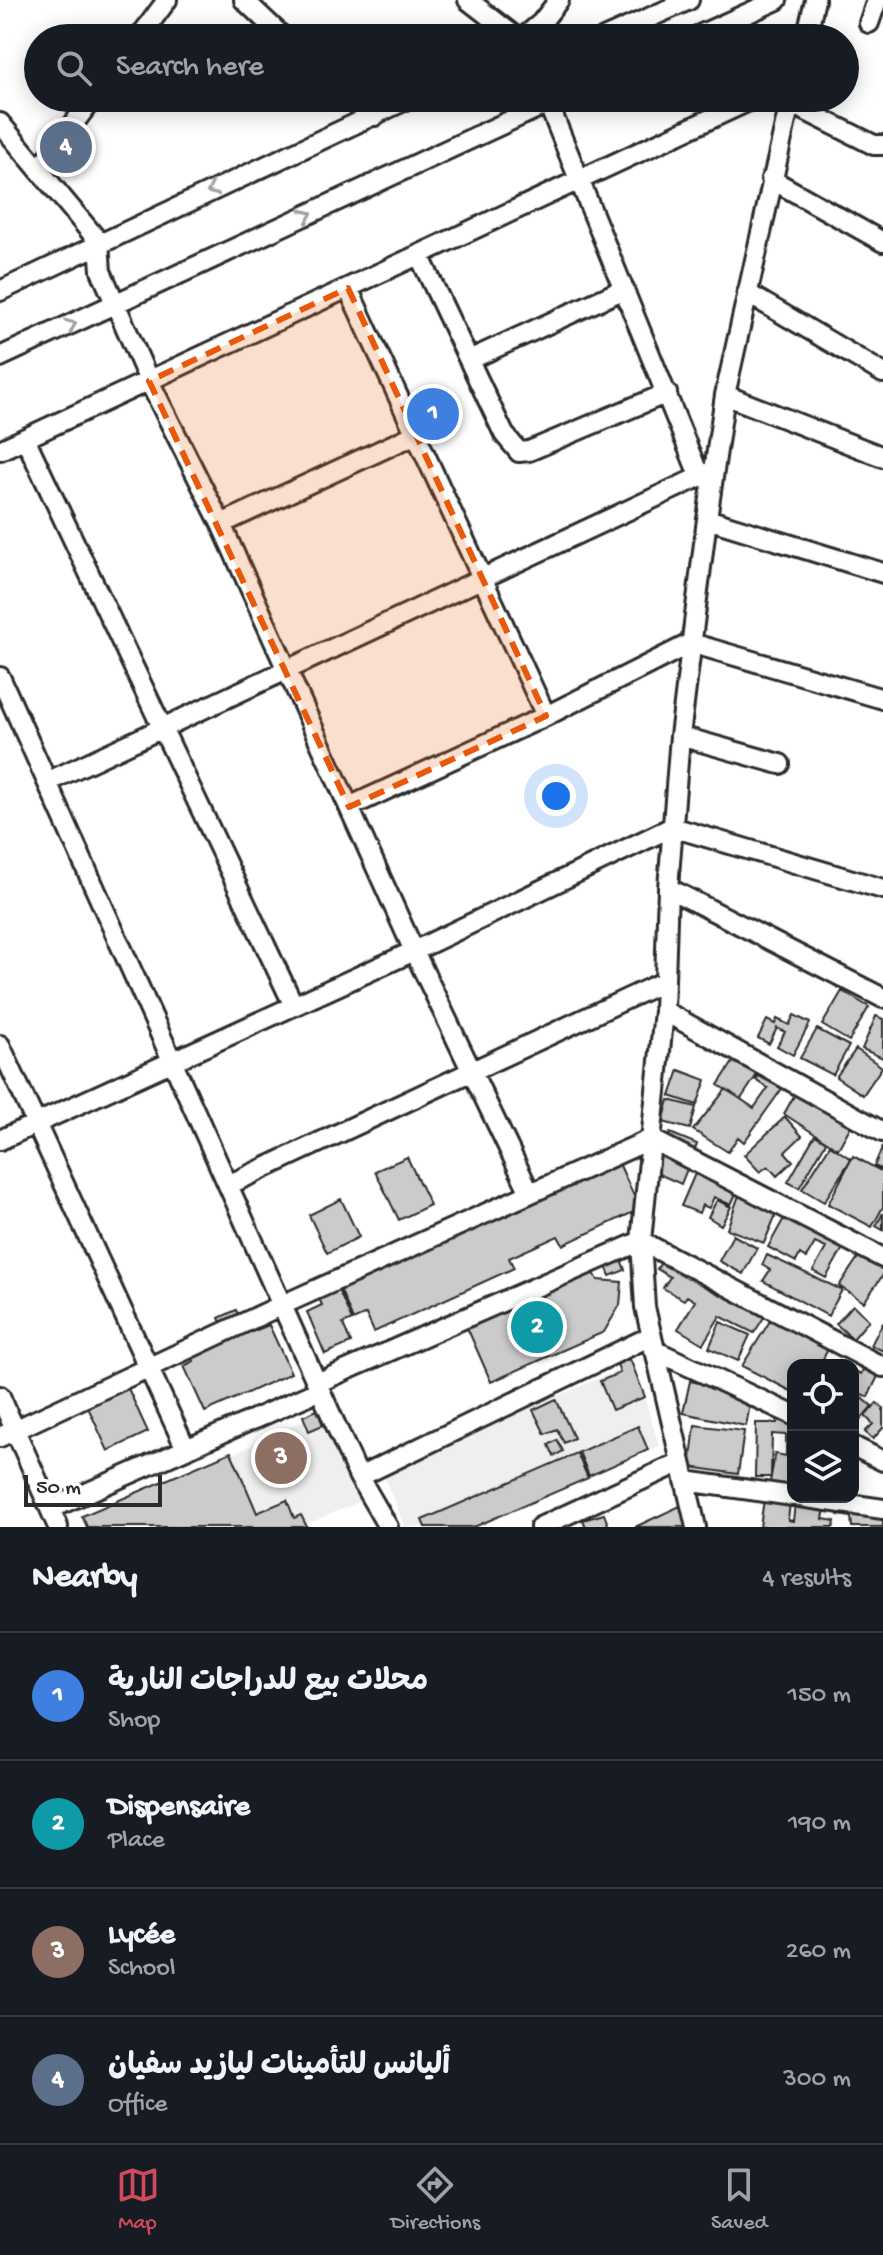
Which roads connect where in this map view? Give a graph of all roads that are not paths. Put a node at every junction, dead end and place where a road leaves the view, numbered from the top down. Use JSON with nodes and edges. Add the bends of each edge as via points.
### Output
{"nodes":[{"id":1,"x":167,"y":0,"type":"edge"},
{"id":2,"x":244,"y":0,"type":"edge"},
{"id":3,"x":468,"y":0,"type":"edge"},
{"id":4,"x":559,"y":0,"type":"edge"},
{"id":5,"x":689,"y":0,"type":"edge"},
{"id":6,"x":777,"y":0,"type":"edge"},
{"id":7,"x":815,"y":0,"type":"edge"},
{"id":8,"x":877,"y":0,"type":"edge"},
{"id":9,"x":869,"y":23,"type":"dead end"},
{"id":10,"x":149,"y":24,"type":"edge"},
{"id":11,"x":269,"y":24,"type":"edge"},
{"id":12,"x":501,"y":24,"type":"edge"},
{"id":13,"x":540,"y":24,"type":"edge"},
{"id":14,"x":635,"y":24,"type":"edge"},
{"id":15,"x":724,"y":24,"type":"edge"},
{"id":16,"x":809,"y":24,"type":"edge"},
{"id":17,"x":82,"y":112,"type":"edge"},
{"id":18,"x":370,"y":112,"type":"edge"},
{"id":19,"x":383,"y":112,"type":"edge"},
{"id":20,"x":525,"y":112,"type":"edge"},
{"id":21,"x":555,"y":112,"type":"edge"},
{"id":22,"x":725,"y":112,"type":"edge"},
{"id":23,"x":788,"y":112,"type":"edge"},
{"id":24,"x":812,"y":112,"type":"edge"},
{"id":25,"x":375,"y":116,"type":"junction"},
{"id":26,"x":0,"y":123,"type":"edge"},
{"id":27,"x":883,"y":145,"type":"edge"},
{"id":28,"x":40,"y":168,"type":"junction"},
{"id":29,"x":771,"y":179,"type":"junction"},
{"id":30,"x":580,"y":181,"type":"junction"},
{"id":31,"x":99,"y":242,"type":"junction"},
{"id":32,"x":883,"y":242,"type":"edge"},
{"id":33,"x":419,"y":255,"type":"junction"},
{"id":34,"x":348,"y":288,"type":"junction"},
{"id":35,"x":624,"y":289,"type":"junction"},
{"id":36,"x":0,"y":291,"type":"edge"},
{"id":37,"x":747,"y":293,"type":"junction"},
{"id":38,"x":117,"y":304,"type":"junction"},
{"id":39,"x":0,"y":357,"type":"edge"},
{"id":40,"x":469,"y":360,"type":"junction"},
{"id":41,"x":883,"y":373,"type":"edge"},
{"id":42,"x":149,"y":381,"type":"junction"},
{"id":43,"x":667,"y":393,"type":"junction"},
{"id":44,"x":725,"y":395,"type":"junction"},
{"id":45,"x":416,"y":434,"type":"junction"},
{"id":46,"x":25,"y":438,"type":"junction"},
{"id":47,"x":0,"y":450,"type":"edge"},
{"id":48,"x":883,"y":457,"type":"edge"},
{"id":49,"x":707,"y":472,"type":"junction"},
{"id":50,"x":707,"y":519,"type":"junction"},
{"id":51,"x":221,"y":524,"type":"junction"},
{"id":52,"x":883,"y":573,"type":"edge"},
{"id":53,"x":482,"y":577,"type":"junction"},
{"id":54,"x":691,"y":643,"type":"junction"},
{"id":55,"x":287,"y":669,"type":"junction"},
{"id":56,"x":0,"y":677,"type":"edge"},
{"id":57,"x":883,"y":699,"type":"edge"},
{"id":58,"x":546,"y":716,"type":"junction"},
{"id":59,"x":162,"y":728,"type":"junction"},
{"id":60,"x":680,"y":736,"type":"junction"},
{"id":61,"x":780,"y":764,"type":"dead end"},
{"id":62,"x":47,"y":782,"type":"junction"},
{"id":63,"x":349,"y":807,"type":"junction"},
{"id":64,"x":672,"y":827,"type":"junction"},
{"id":65,"x":668,"y":888,"type":"junction"},
{"id":66,"x":883,"y":889,"type":"edge"},
{"id":67,"x":414,"y":951,"type":"junction"},
{"id":68,"x":665,"y":981,"type":"junction"},
{"id":69,"x":883,"y":998,"type":"edge"},
{"id":70,"x":294,"y":1006,"type":"junction"},
{"id":71,"x":664,"y":1011,"type":"junction"},
{"id":72,"x":0,"y":1045,"type":"edge"},
{"id":73,"x":173,"y":1062,"type":"junction"},
{"id":74,"x":473,"y":1071,"type":"junction"},
{"id":75,"x":36,"y":1123,"type":"junction"},
{"id":76,"x":883,"y":1132,"type":"edge"},
{"id":77,"x":651,"y":1139,"type":"junction"},
{"id":78,"x":0,"y":1140,"type":"edge"},
{"id":79,"x":228,"y":1185,"type":"junction"},
{"id":80,"x":530,"y":1193,"type":"junction"},
{"id":81,"x":641,"y":1241,"type":"junction"},
{"id":82,"x":883,"y":1258,"type":"edge"},
{"id":83,"x":282,"y":1305,"type":"junction"},
{"id":84,"x":652,"y":1343,"type":"junction"},
{"id":85,"x":148,"y":1367,"type":"junction"},
{"id":86,"x":883,"y":1367,"type":"edge"},
{"id":87,"x":318,"y":1387,"type":"junction"},
{"id":88,"x":0,"y":1396,"type":"edge"},
{"id":89,"x":787,"y":1412,"type":"edge"},
{"id":90,"x":8,"y":1433,"type":"edge"},
{"id":91,"x":186,"y":1449,"type":"junction"},
{"id":92,"x":859,"y":1449,"type":"edge"},
{"id":93,"x":883,"y":1461,"type":"edge"},
{"id":94,"x":683,"y":1472,"type":"junction"},
{"id":95,"x":359,"y":1477,"type":"junction"},
{"id":96,"x":787,"y":1495,"type":"edge"},
{"id":97,"x":842,"y":1503,"type":"edge"},
{"id":98,"x":50,"y":1509,"type":"junction"},
{"id":99,"x":883,"y":1509,"type":"edge"},
{"id":100,"x":58,"y":1527,"type":"edge"},
{"id":101,"x":388,"y":1527,"type":"edge"},
{"id":102,"x":540,"y":1527,"type":"edge"},
{"id":103,"x":696,"y":1527,"type":"edge"}],
"edges":[{"from":1,"to":10,"type":"street"},
{"from":2,"to":11,"type":"street"},
{"from":3,"to":12,"type":"street"},
{"from":4,"to":13,"type":"street"},
{"from":5,"to":14,"type":"street"},
{"from":6,"to":15,"type":"street"},
{"from":7,"to":16,"type":"street"},
{"from":8,"to":9,"type":"street"},
{"from":17,"to":28,"type":"street"},
{"from":18,"to":25,"type":"street"},
{"from":19,"to":25,"type":"street"},
{"from":38,"to":20,"type":"street","one_way":true},
{"from":21,"to":30,"type":"street"},
{"from":22,"to":30,"type":"street"},
{"from":23,"to":29,"type":"street"},
{"from":24,"to":27,"type":"street"},
{"from":25,"to":31,"type":"street","one_way":true},
{"from":26,"to":28,"type":"street"},
{"from":28,"to":31,"type":"street"},
{"from":29,"to":32,"type":"street"},
{"from":29,"to":37,"type":"street"},
{"from":30,"to":33,"type":"street"},
{"from":30,"to":35,"type":"street"},
{"from":31,"to":36,"type":"street"},
{"from":31,"to":38,"type":"street","via":[[101,271]]},
{"from":33,"to":34,"type":"street"},
{"from":33,"to":40,"type":"street"},
{"from":34,"to":42,"type":"street"},
{"from":34,"to":45,"type":"street"},
{"from":35,"to":40,"type":"street"},
{"from":35,"to":43,"type":"street"},
{"from":37,"to":41,"type":"street"},
{"from":37,"to":44,"type":"street"},
{"from":39,"to":38,"type":"street","one_way":true},
{"from":38,"to":42,"type":"street"},
{"from":40,"to":43,"type":"street","via":[[504,434],[519,452]]},
{"from":42,"to":46,"type":"street"},
{"from":42,"to":51,"type":"street"},
{"from":43,"to":49,"type":"street"},
{"from":44,"to":48,"type":"street"},
{"from":44,"to":49,"type":"street"},
{"from":45,"to":51,"type":"street"},
{"from":45,"to":53,"type":"street"},
{"from":46,"to":47,"type":"street"},
{"from":46,"to":59,"type":"street"},
{"from":49,"to":50,"type":"street"},
{"from":49,"to":53,"type":"street"},
{"from":50,"to":52,"type":"street"},
{"from":50,"to":54,"type":"street"},
{"from":51,"to":55,"type":"street"},
{"from":53,"to":55,"type":"street"},
{"from":53,"to":58,"type":"street"},
{"from":54,"to":57,"type":"street"},
{"from":54,"to":58,"type":"street"},
{"from":54,"to":60,"type":"street"},
{"from":55,"to":59,"type":"street"},
{"from":55,"to":63,"type":"street"},
{"from":56,"to":62,"type":"street"},
{"from":58,"to":63,"type":"street"},
{"from":59,"to":62,"type":"street"},
{"from":59,"to":70,"type":"street"},
{"from":60,"to":61,"type":"street"},
{"from":60,"to":64,"type":"street"},
{"from":62,"to":73,"type":"street"},
{"from":63,"to":67,"type":"street"},
{"from":64,"to":65,"type":"street"},
{"from":64,"to":66,"type":"street"},
{"from":64,"to":67,"type":"street"},
{"from":65,"to":68,"type":"street"},
{"from":65,"to":69,"type":"street"},
{"from":67,"to":70,"type":"street"},
{"from":67,"to":74,"type":"street"},
{"from":68,"to":71,"type":"street"},
{"from":68,"to":74,"type":"street"},
{"from":70,"to":73,"type":"street"},
{"from":71,"to":76,"type":"street"},
{"from":71,"to":77,"type":"street"},
{"from":72,"to":75,"type":"street"},
{"from":73,"to":75,"type":"street"},
{"from":73,"to":79,"type":"street"},
{"from":74,"to":79,"type":"street"},
{"from":74,"to":80,"type":"street"},
{"from":75,"to":78,"type":"street"},
{"from":75,"to":85,"type":"street"},
{"from":77,"to":80,"type":"street"},
{"from":77,"to":81,"type":"street"},
{"from":77,"to":82,"type":"street"},
{"from":79,"to":83,"type":"street"},
{"from":80,"to":83,"type":"street"},
{"from":81,"to":84,"type":"street","via":[[641,1280]]},
{"from":81,"to":86,"type":"street"},
{"from":81,"to":87,"type":"street"},
{"from":83,"to":85,"type":"street"},
{"from":83,"to":87,"type":"street"},
{"from":84,"to":89,"type":"street"},
{"from":84,"to":94,"type":"street"},
{"from":84,"to":95,"type":"street"},
{"from":85,"to":90,"type":"street"},
{"from":85,"to":91,"type":"street"},
{"from":87,"to":91,"type":"street"},
{"from":87,"to":95,"type":"street"},
{"from":88,"to":90,"type":"street"},
{"from":90,"to":98,"type":"street"},
{"from":91,"to":98,"type":"street"},
{"from":92,"to":93,"type":"street"},
{"from":94,"to":96,"type":"street"},
{"from":94,"to":102,"type":"street"},
{"from":94,"to":103,"type":"street"},
{"from":95,"to":101,"type":"street"},
{"from":97,"to":99,"type":"street"},
{"from":98,"to":100,"type":"street"}]}
